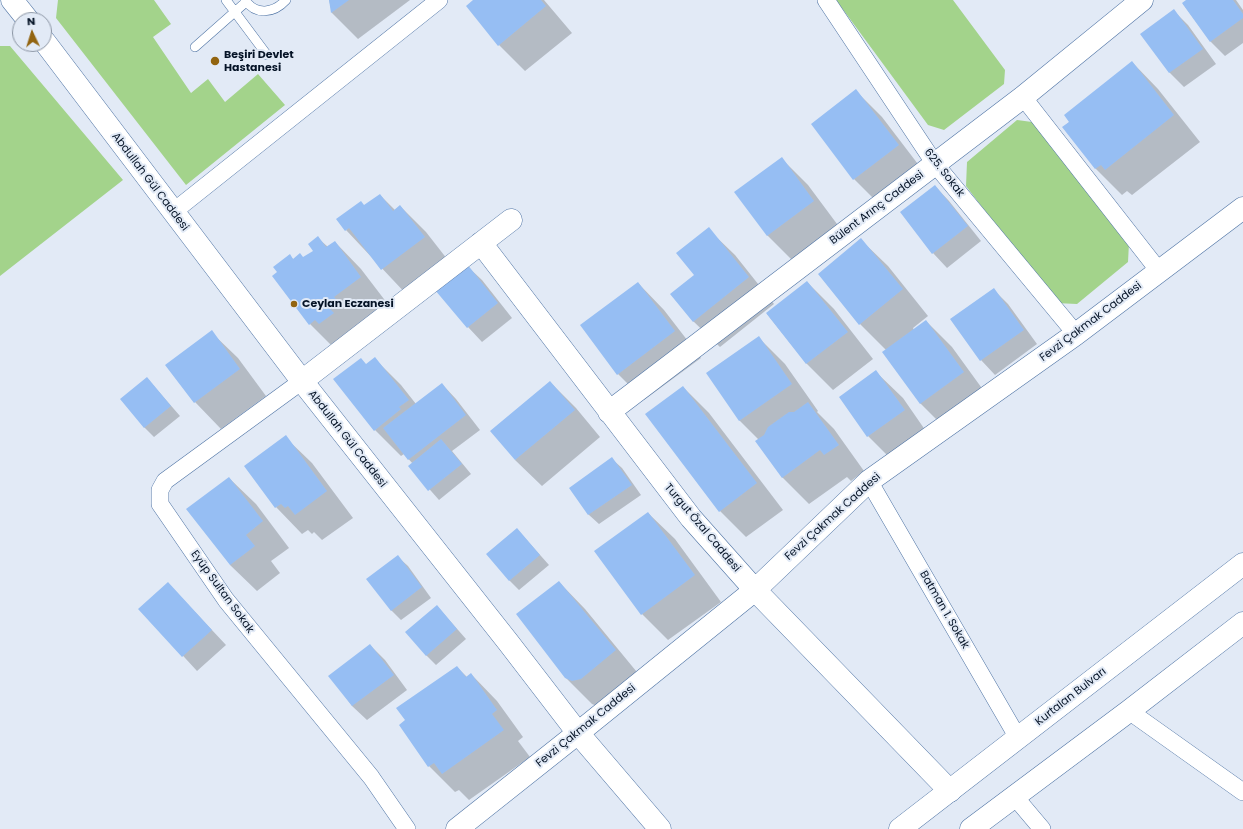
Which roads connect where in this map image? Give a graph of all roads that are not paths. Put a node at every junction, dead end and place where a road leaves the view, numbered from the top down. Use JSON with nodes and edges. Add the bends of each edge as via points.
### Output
{"nodes":[{"id":1,"x":226,"y":0,"type":"edge"},
{"id":2,"x":286,"y":0,"type":"edge"},
{"id":3,"x":439,"y":0,"type":"edge"},
{"id":4,"x":826,"y":0,"type":"edge"},
{"id":5,"x":1142,"y":0,"type":"edge"},
{"id":6,"x":246,"y":1,"type":"edge"},
{"id":7,"x":234,"y":12,"type":"junction"},
{"id":8,"x":195,"y":47,"type":"dead end"},
{"id":9,"x":52,"y":52,"type":"edge"},
{"id":10,"x":267,"y":55,"type":"dead end"},
{"id":11,"x":1023,"y":96,"type":"junction"},
{"id":12,"x":935,"y":164,"type":"junction"},
{"id":13,"x":1243,"y":208,"type":"edge"},
{"id":14,"x":173,"y":212,"type":"junction"},
{"id":15,"x":511,"y":220,"type":"dead end"},
{"id":16,"x":481,"y":243,"type":"junction"},
{"id":17,"x":1159,"y":271,"type":"junction"},
{"id":18,"x":1076,"y":334,"type":"junction"},
{"id":19,"x":302,"y":382,"type":"junction"},
{"id":20,"x":609,"y":412,"type":"junction"},
{"id":21,"x":869,"y":481,"type":"junction"},
{"id":22,"x":1243,"y":564,"type":"edge"},
{"id":23,"x":755,"y":590,"type":"junction"},
{"id":24,"x":1243,"y":623,"type":"edge"},
{"id":25,"x":1129,"y":711,"type":"junction"},
{"id":26,"x":578,"y":733,"type":"junction"},
{"id":27,"x":1018,"y":738,"type":"junction"},
{"id":28,"x":950,"y":791,"type":"junction"},
{"id":29,"x":1243,"y":792,"type":"edge"},
{"id":30,"x":1015,"y":797,"type":"junction"},
{"id":31,"x":407,"y":829,"type":"edge"},
{"id":32,"x":457,"y":829,"type":"edge"},
{"id":33,"x":660,"y":829,"type":"edge"},
{"id":34,"x":900,"y":829,"type":"edge"},
{"id":35,"x":971,"y":829,"type":"edge"},
{"id":36,"x":1042,"y":829,"type":"edge"}],
"edges":[{"from":1,"to":7,"type":"lane"},
{"from":2,"to":6,"type":"lane","via":[[281,6],[266,12],[252,7]]},
{"from":3,"to":14,"type":"street"},
{"from":4,"to":12,"type":"street","name":"625. Sokak"},
{"from":5,"to":11,"type":"main road","name":"Bülent Arınç Caddesi"},
{"from":6,"to":7,"type":"lane"},
{"from":7,"to":8,"type":"lane"},
{"from":7,"to":10,"type":"lane"},
{"from":9,"to":14,"type":"main road","name":"Abdullah Gül Caddesi"},
{"from":11,"to":12,"type":"main road","name":"Bülent Arınç Caddesi"},
{"from":11,"to":17,"type":"street"},
{"from":12,"to":18,"type":"street","name":"625. Sokak"},
{"from":12,"to":20,"type":"main road","name":"Bülent Arınç Caddesi"},
{"from":13,"to":17,"type":"main road","name":"Fevzi Çakmak Caddesi"},
{"from":14,"to":19,"type":"main road","name":"Abdullah Gül Caddesi"},
{"from":15,"to":16,"type":"main road"},
{"from":16,"to":19,"type":"main road"},
{"from":16,"to":20,"type":"main road","name":"Turgut Özal Caddesi"},
{"from":17,"to":18,"type":"main road","name":"Fevzi Çakmak Caddesi"},
{"from":18,"to":21,"type":"main road","name":"Fevzi Çakmak Caddesi"},
{"from":19,"to":26,"type":"main road","name":"Abdullah Gül Caddesi"},
{"from":19,"to":31,"type":"street","name":"Eyüp Sultan Sokak","via":[[165,481],[160,490],[160,504],[226,600],[371,777]]},
{"from":20,"to":23,"type":"main road","name":"Turgut Özal Caddesi","via":[[691,518]]},
{"from":21,"to":23,"type":"main road","name":"Fevzi Çakmak Caddesi"},
{"from":21,"to":27,"type":"street","name":"Batman 1. Sokak"},
{"from":22,"to":27,"type":"main road","name":"Kurtalan Bulvarı"},
{"from":23,"to":26,"type":"main road","name":"Fevzi Çakmak Caddesi"},
{"from":23,"to":28,"type":"main road","name":"Turgut Özal Caddesi"},
{"from":24,"to":25,"type":"main road"},
{"from":25,"to":29,"type":"street"},
{"from":25,"to":30,"type":"main road"},
{"from":26,"to":32,"type":"main road","name":"Fevzi Çakmak Caddesi"},
{"from":26,"to":33,"type":"main road","name":"Abdullah Gül Caddesi"},
{"from":27,"to":28,"type":"main road","name":"Kurtalan Bulvarı"},
{"from":28,"to":34,"type":"main road","name":"Kurtalan Bulvarı"},
{"from":30,"to":35,"type":"main road"},
{"from":30,"to":36,"type":"street"}]}
